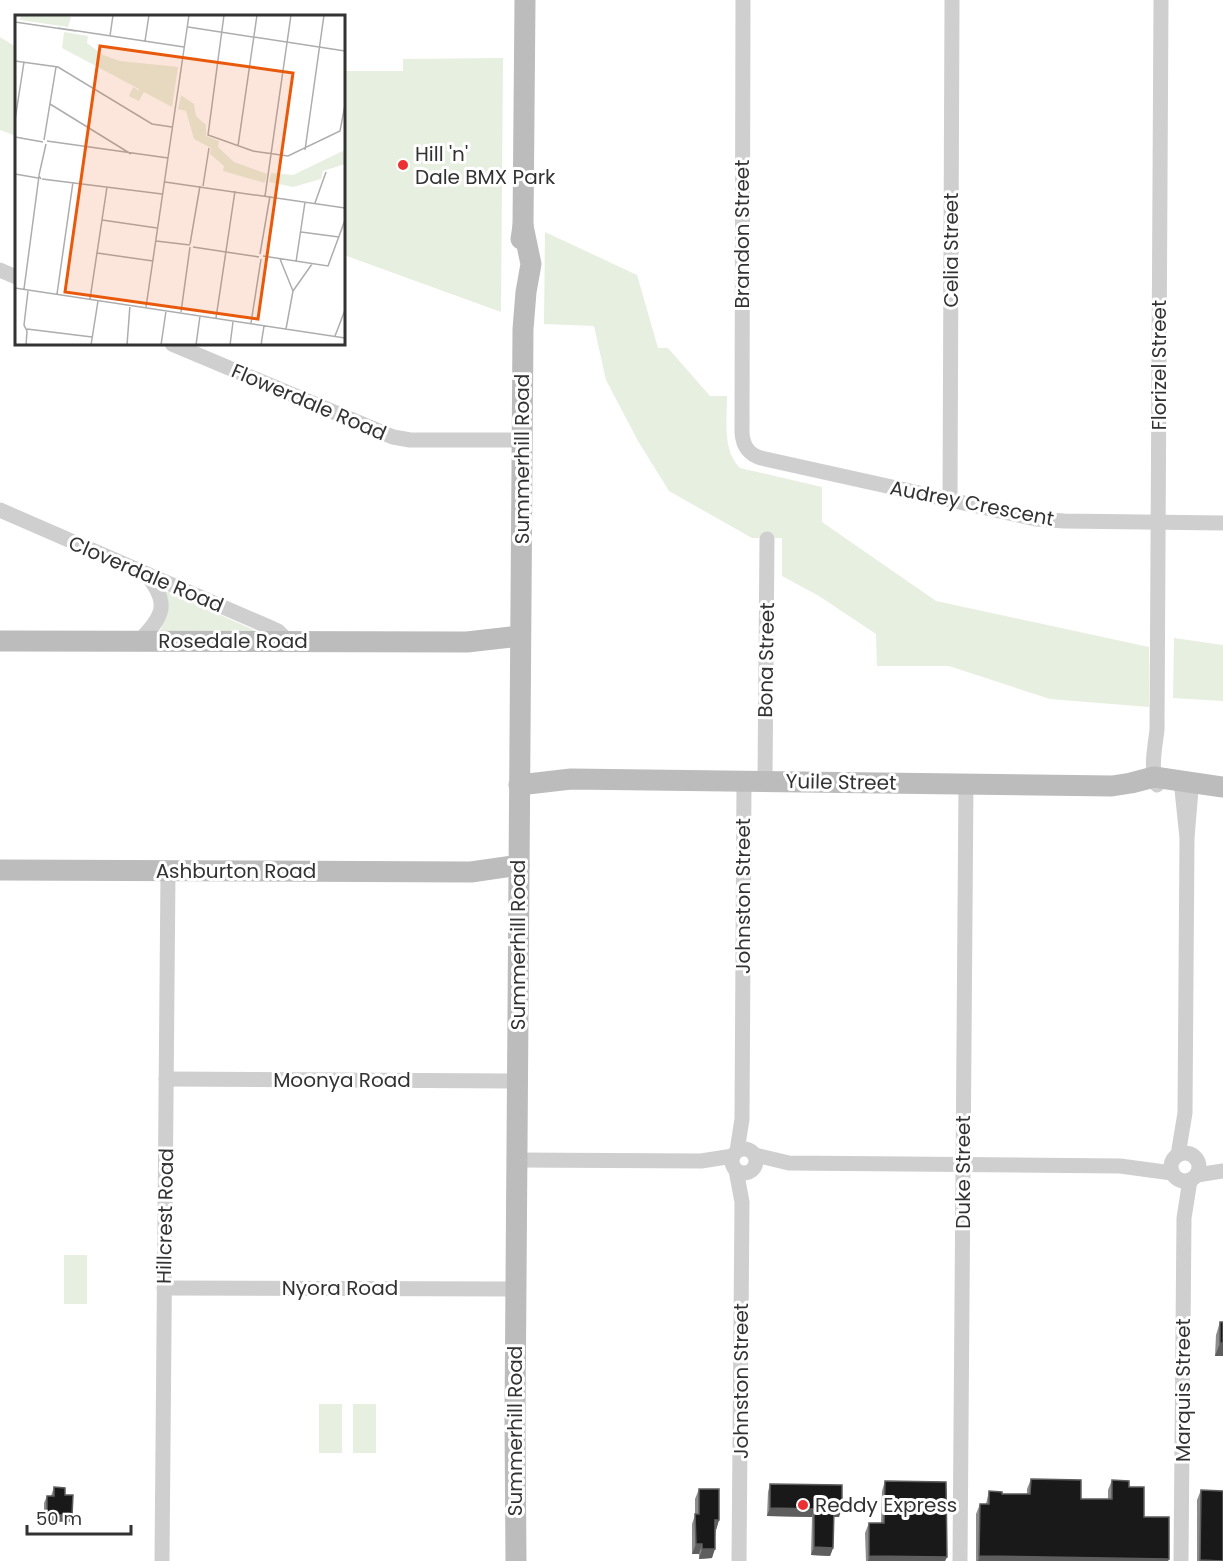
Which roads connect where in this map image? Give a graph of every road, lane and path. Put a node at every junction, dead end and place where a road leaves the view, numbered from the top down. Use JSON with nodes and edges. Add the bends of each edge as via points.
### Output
{"nodes":[{"id":1,"x":525,"y":0,"type":"edge"},
{"id":2,"x":743,"y":0,"type":"edge"},
{"id":3,"x":952,"y":0,"type":"edge"},
{"id":4,"x":1161,"y":0,"type":"edge"},
{"id":5,"x":0,"y":270,"type":"edge"},
{"id":6,"x":15,"y":277,"type":"edge"},
{"id":7,"x":174,"y":345,"type":"edge"},
{"id":8,"x":522,"y":440,"type":"junction"},
{"id":9,"x":761,"y":458,"type":"joint"},
{"id":10,"x":950,"y":500,"type":"junction"},
{"id":11,"x":0,"y":510,"type":"edge"},
{"id":12,"x":1159,"y":522,"type":"junction"},
{"id":13,"x":1223,"y":523,"type":"edge"},
{"id":14,"x":767,"y":539,"type":"dead end"},
{"id":15,"x":146,"y":573,"type":"junction"},
{"id":16,"x":0,"y":641,"type":"edge"},
{"id":17,"x":139,"y":641,"type":"junction"},
{"id":18,"x":289,"y":642,"type":"junction"},
{"id":19,"x":520,"y":643,"type":"junction"},
{"id":20,"x":519,"y":778,"type":"junction"},
{"id":21,"x":1158,"y":780,"type":"junction"},
{"id":22,"x":754,"y":781,"type":"junction"},
{"id":23,"x":966,"y":783,"type":"junction"},
{"id":24,"x":1187,"y":788,"type":"junction"},
{"id":25,"x":1223,"y":788,"type":"edge"},
{"id":26,"x":0,"y":870,"type":"edge"},
{"id":27,"x":168,"y":871,"type":"junction"},
{"id":28,"x":519,"y":872,"type":"junction"},
{"id":29,"x":166,"y":1079,"type":"junction"},
{"id":30,"x":518,"y":1081,"type":"junction"},
{"id":31,"x":517,"y":1160,"type":"junction"},
{"id":32,"x":743,"y":1161,"type":"junction"},
{"id":33,"x":963,"y":1164,"type":"junction"},
{"id":34,"x":1223,"y":1164,"type":"edge"},
{"id":35,"x":1185,"y":1167,"type":"junction"},
{"id":36,"x":1223,"y":1171,"type":"edge"},
{"id":37,"x":164,"y":1288,"type":"junction"},
{"id":38,"x":516,"y":1288,"type":"junction"},
{"id":39,"x":162,"y":1561,"type":"edge"},
{"id":40,"x":516,"y":1561,"type":"edge"},
{"id":41,"x":739,"y":1561,"type":"edge"},
{"id":42,"x":960,"y":1561,"type":"edge"},
{"id":43,"x":1181,"y":1561,"type":"edge"}],
"edges":[{"from":1,"to":8,"type":"street","name":"Summerhill Road","via":[[523,226],[515,275],[523,329]]},
{"from":2,"to":9,"type":"street","name":"Brandon Street","via":[[741,433],[747,450]]},
{"from":3,"to":10,"type":"street","name":"Celia Street"},
{"from":4,"to":12,"type":"street","name":"Florizel Street"},
{"from":5,"to":6,"type":"street"},
{"from":7,"to":8,"type":"street","name":"Flowerdale Road","via":[[393,437]]},
{"from":8,"to":19,"type":"street","name":"Summerhill Road"},
{"from":9,"to":10,"type":"street","name":"Audrey Crescent"},
{"from":10,"to":12,"type":"street","name":"Audrey Crescent","via":[[1054,521]]},
{"from":11,"to":15,"type":"street","name":"Cloverdale Road"},
{"from":12,"to":13,"type":"street","name":"Audrey Crescent"},
{"from":12,"to":21,"type":"street","name":"Florizel Street","via":[[1154,756]]},
{"from":14,"to":22,"type":"street","name":"Bona Street"},
{"from":15,"to":17,"type":"street","via":[[157,586],[161,612]]},
{"from":15,"to":18,"type":"street","name":"Cloverdale Road","via":[[278,631]]},
{"from":16,"to":17,"type":"street","name":"Rosedale Road"},
{"from":17,"to":18,"type":"street","name":"Rosedale Road"},
{"from":18,"to":19,"type":"street","name":"Rosedale Road"},
{"from":19,"to":20,"type":"street","name":"Summerhill Road"},
{"from":20,"to":22,"type":"street","name":"Yuile Street"},
{"from":20,"to":28,"type":"street","name":"Summerhill Road"},
{"from":21,"to":23,"type":"street","name":"Yuile Street","via":[[1135,789]]},
{"from":21,"to":24,"type":"street","name":"Yuile Street"},
{"from":22,"to":23,"type":"street","name":"Yuile Street"},
{"from":22,"to":32,"type":"street","name":"Johnston Street"},
{"from":23,"to":33,"type":"street","name":"Duke Street"},
{"from":24,"to":25,"type":"street","name":"Yuile Street"},
{"from":24,"to":35,"type":"street","name":"Marquis Street"},
{"from":26,"to":27,"type":"street","name":"Ashburton Road"},
{"from":27,"to":28,"type":"street","name":"Ashburton Road"},
{"from":27,"to":29,"type":"street","name":"Hillcrest Road"},
{"from":28,"to":30,"type":"street","name":"Summerhill Road"},
{"from":29,"to":30,"type":"street","name":"Moonya Road"},
{"from":29,"to":37,"type":"street","name":"Hillcrest Road"},
{"from":30,"to":31,"type":"street","name":"Summerhill Road"},
{"from":31,"to":32,"type":"street"},
{"from":31,"to":38,"type":"street","name":"Summerhill Road"},
{"from":32,"to":33,"type":"street"},
{"from":32,"to":41,"type":"street","name":"Johnston Street"},
{"from":33,"to":35,"type":"street"},
{"from":33,"to":42,"type":"street","name":"Duke Street"},
{"from":34,"to":35,"type":"street"},
{"from":35,"to":36,"type":"street"},
{"from":35,"to":43,"type":"street","name":"Marquis Street"},
{"from":37,"to":38,"type":"street","name":"Nyora Road"},
{"from":37,"to":39,"type":"street","name":"Hillcrest Road"},
{"from":38,"to":40,"type":"street","name":"Summerhill Road"}]}
